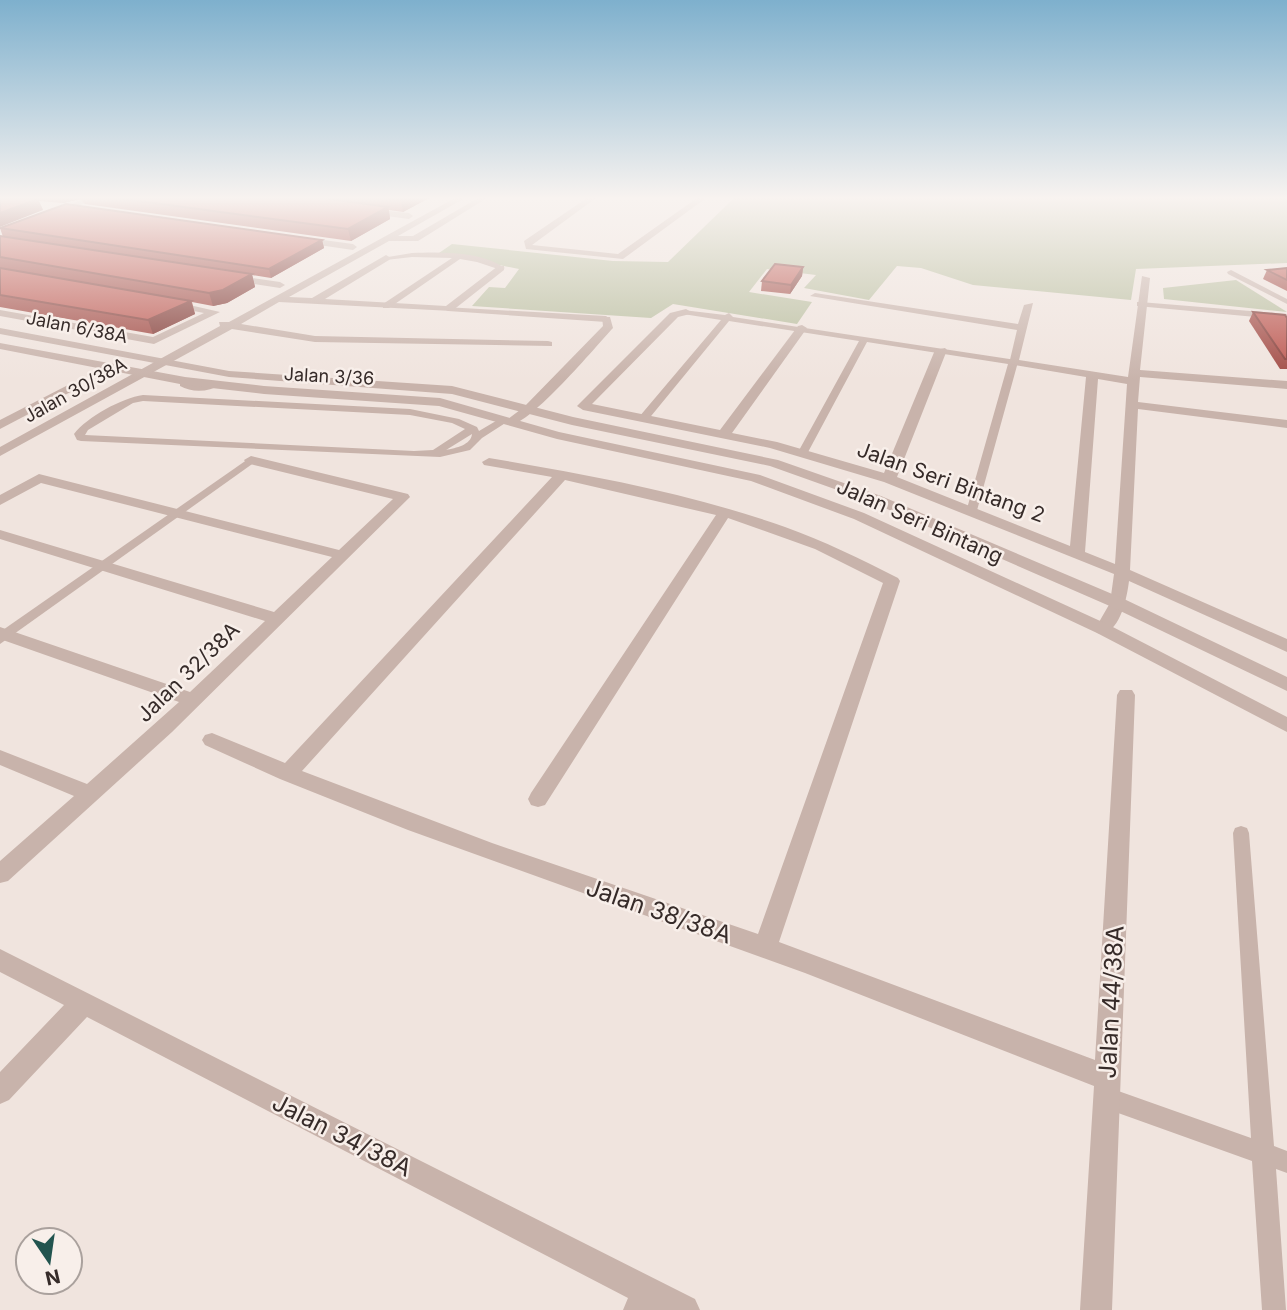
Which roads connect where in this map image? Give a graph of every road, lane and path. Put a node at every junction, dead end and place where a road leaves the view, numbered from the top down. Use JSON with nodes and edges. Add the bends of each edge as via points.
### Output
{"nodes":[{"id":1,"x":330,"y":259,"type":"edge"},
{"id":2,"x":349,"y":259,"type":"edge"},
{"id":3,"x":384,"y":259,"type":"edge"},
{"id":4,"x":455,"y":259,"type":"edge"},
{"id":5,"x":462,"y":259,"type":"edge"},
{"id":6,"x":501,"y":268,"type":"joint"},
{"id":7,"x":1231,"y":272,"type":"dead end"},
{"id":8,"x":225,"y":277,"type":"edge"},
{"id":9,"x":1145,"y":278,"type":"dead end"},
{"id":10,"x":280,"y":285,"type":"junction"},
{"id":11,"x":815,"y":296,"type":"dead end"},
{"id":12,"x":260,"y":297,"type":"junction"},
{"id":13,"x":275,"y":299,"type":"junction"},
{"id":14,"x":162,"y":302,"type":"edge"},
{"id":15,"x":313,"y":302,"type":"junction"},
{"id":16,"x":1287,"y":302,"type":"edge"},
{"id":17,"x":1140,"y":304,"type":"junction"},
{"id":18,"x":1030,"y":305,"type":"dead end"},
{"id":19,"x":386,"y":306,"type":"junction"},
{"id":20,"x":448,"y":309,"type":"junction"},
{"id":21,"x":686,"y":312,"type":"joint"},
{"id":22,"x":0,"y":313,"type":"edge"},
{"id":23,"x":729,"y":316,"type":"junction"},
{"id":24,"x":214,"y":317,"type":"junction"},
{"id":25,"x":1287,"y":317,"type":"edge"},
{"id":26,"x":228,"y":319,"type":"junction"},
{"id":27,"x":606,"y":319,"type":"joint"},
{"id":28,"x":802,"y":328,"type":"junction"},
{"id":29,"x":1021,"y":328,"type":"junction"},
{"id":30,"x":0,"y":331,"type":"edge"},
{"id":31,"x":865,"y":338,"type":"junction"},
{"id":32,"x":548,"y":344,"type":"dead end"},
{"id":33,"x":0,"y":346,"type":"edge"},
{"id":34,"x":942,"y":351,"type":"junction"},
{"id":35,"x":147,"y":358,"type":"junction"},
{"id":36,"x":163,"y":361,"type":"junction"},
{"id":37,"x":1013,"y":362,"type":"junction"},
{"id":38,"x":126,"y":369,"type":"junction"},
{"id":39,"x":142,"y":373,"type":"junction"},
{"id":40,"x":1092,"y":375,"type":"junction"},
{"id":41,"x":1134,"y":377,"type":"junction"},
{"id":42,"x":337,"y":382,"type":"junction"},
{"id":43,"x":356,"y":383,"type":"junction"},
{"id":44,"x":1287,"y":385,"type":"edge"},
{"id":45,"x":74,"y":387,"type":"dead end"},
{"id":46,"x":327,"y":394,"type":"junction"},
{"id":47,"x":345,"y":395,"type":"junction"},
{"id":48,"x":440,"y":402,"type":"junction"},
{"id":49,"x":1133,"y":405,"type":"junction"},
{"id":50,"x":528,"y":410,"type":"junction"},
{"id":51,"x":428,"y":414,"type":"junction"},
{"id":52,"x":643,"y":419,"type":"junction"},
{"id":53,"x":508,"y":421,"type":"junction"},
{"id":54,"x":0,"y":425,"type":"edge"},
{"id":55,"x":1287,"y":425,"type":"edge"},
{"id":56,"x":475,"y":433,"type":"junction"},
{"id":57,"x":723,"y":436,"type":"junction"},
{"id":58,"x":0,"y":438,"type":"edge"},
{"id":59,"x":0,"y":452,"type":"edge"},
{"id":60,"x":802,"y":454,"type":"junction"},
{"id":61,"x":251,"y":460,"type":"joint"},
{"id":62,"x":489,"y":461,"type":"dead end"},
{"id":63,"x":563,"y":474,"type":"junction"},
{"id":64,"x":889,"y":479,"type":"junction"},
{"id":65,"x":0,"y":501,"type":"edge"},
{"id":66,"x":972,"y":512,"type":"junction"},
{"id":67,"x":178,"y":513,"type":"junction"},
{"id":68,"x":724,"y":513,"type":"junction"},
{"id":69,"x":0,"y":534,"type":"edge"},
{"id":70,"x":1077,"y":554,"type":"junction"},
{"id":71,"x":341,"y":555,"type":"junction"},
{"id":72,"x":103,"y":566,"type":"junction"},
{"id":73,"x":1122,"y":572,"type":"junction"},
{"id":74,"x":1118,"y":603,"type":"junction"},
{"id":75,"x":277,"y":619,"type":"junction"},
{"id":76,"x":1103,"y":629,"type":"junction"},
{"id":77,"x":2,"y":636,"type":"edge"},
{"id":78,"x":1287,"y":646,"type":"edge"},
{"id":79,"x":1287,"y":685,"type":"edge"},
{"id":80,"x":1126,"y":695,"type":"dead end"},
{"id":81,"x":192,"y":701,"type":"junction"},
{"id":82,"x":1287,"y":725,"type":"edge"},
{"id":83,"x":212,"y":740,"type":"dead end"},
{"id":84,"x":0,"y":757,"type":"edge"},
{"id":85,"x":287,"y":774,"type":"junction"},
{"id":86,"x":90,"y":794,"type":"junction"},
{"id":87,"x":538,"y":799,"type":"dead end"},
{"id":88,"x":1241,"y":833,"type":"dead end"},
{"id":89,"x":0,"y":874,"type":"edge"},
{"id":90,"x":765,"y":948,"type":"junction"},
{"id":91,"x":0,"y":960,"type":"edge"},
{"id":92,"x":85,"y":1002,"type":"junction"},
{"id":93,"x":1107,"y":1088,"type":"junction"},
{"id":94,"x":0,"y":1091,"type":"edge"},
{"id":95,"x":1265,"y":1154,"type":"junction"},
{"id":96,"x":1287,"y":1161,"type":"edge"},
{"id":97,"x":643,"y":1300,"type":"edge"},
{"id":98,"x":684,"y":1310,"type":"edge"},
{"id":99,"x":1096,"y":1310,"type":"edge"},
{"id":100,"x":1274,"y":1310,"type":"edge"}],
"edges":[{"from":1,"to":10,"type":"street","name":"Jalan 30/38A"},
{"from":2,"to":13,"type":"street","name":"Jalan 30/38A"},
{"from":3,"to":15,"type":"street"},
{"from":4,"to":19,"type":"lane"},
{"from":5,"to":6,"type":"lane"},
{"from":6,"to":20,"type":"street"},
{"from":7,"to":16,"type":"lane"},
{"from":8,"to":10,"type":"street"},
{"from":9,"to":17,"type":"street"},
{"from":10,"to":12,"type":"street","name":"Jalan 30/38A"},
{"from":11,"to":29,"type":"street"},
{"from":12,"to":13,"type":"street"},
{"from":12,"to":26,"type":"street","name":"Jalan 30/38A"},
{"from":13,"to":15,"type":"street"},
{"from":13,"to":26,"type":"street","name":"Jalan 30/38A"},
{"from":14,"to":24,"type":"street"},
{"from":15,"to":19,"type":"street"},
{"from":17,"to":25,"type":"lane"},
{"from":17,"to":41,"type":"street"},
{"from":18,"to":29,"type":"street"},
{"from":19,"to":20,"type":"street"},
{"from":20,"to":27,"type":"lane"},
{"from":21,"to":23,"type":"lane"},
{"from":21,"to":52,"type":"street","name":"Jalan Seri Bintang 2","via":[[674,315],[583,407]]},
{"from":22,"to":24,"type":"street","via":[[154,341]]},
{"from":23,"to":28,"type":"lane"},
{"from":23,"to":52,"type":"lane"},
{"from":24,"to":26,"type":"street"},
{"from":24,"to":35,"type":"street","name":"Jalan 30/38A"},
{"from":26,"to":32,"type":"street","via":[[314,339]]},
{"from":26,"to":36,"type":"street","name":"Jalan 30/38A"},
{"from":27,"to":50,"type":"street","via":[[609,326]]},
{"from":28,"to":31,"type":"lane"},
{"from":28,"to":57,"type":"street"},
{"from":29,"to":37,"type":"street"},
{"from":30,"to":35,"type":"street","name":"Jalan 6/38A"},
{"from":31,"to":34,"type":"lane"},
{"from":31,"to":60,"type":"lane"},
{"from":33,"to":38,"type":"street","name":"Jalan 6/38A"},
{"from":34,"to":37,"type":"lane"},
{"from":34,"to":64,"type":"street"},
{"from":35,"to":36,"type":"street","name":"Jalan 6/38A"},
{"from":35,"to":38,"type":"street","name":"Jalan 30/38A"},
{"from":36,"to":39,"type":"street","name":"Jalan 30/38A"},
{"from":36,"to":42,"type":"street","name":"Jalan 3/36","via":[[229,374]]},
{"from":37,"to":40,"type":"street"},
{"from":37,"to":66,"type":"lane"},
{"from":38,"to":39,"type":"street","name":"Jalan 6/38A"},
{"from":38,"to":58,"type":"street","name":"Jalan 30/38A"},
{"from":39,"to":46,"type":"street","name":"Jalan 3/36","via":[[215,385]]},
{"from":39,"to":59,"type":"street","name":"Jalan 30/38A"},
{"from":40,"to":41,"type":"street"},
{"from":40,"to":70,"type":"street"},
{"from":41,"to":44,"type":"street"},
{"from":41,"to":49,"type":"street"},
{"from":42,"to":43,"type":"street","name":"Jalan 3/36"},
{"from":42,"to":46,"type":"lane"},
{"from":43,"to":47,"type":"lane"},
{"from":43,"to":50,"type":"street","name":"Jalan 3/36","via":[[442,388]]},
{"from":45,"to":54,"type":"street"},
{"from":46,"to":47,"type":"street","name":"Jalan 3/36"},
{"from":47,"to":48,"type":"street","name":"Jalan 3/36"},
{"from":48,"to":51,"type":"lane"},
{"from":48,"to":53,"type":"street","name":"Jalan 3/36"},
{"from":49,"to":55,"type":"street"},
{"from":49,"to":73,"type":"street"},
{"from":50,"to":53,"type":"street"},
{"from":50,"to":74,"type":"street","name":"Jalan Seri Bintang","via":[[773,463],[876,499]]},
{"from":51,"to":56,"type":"lane"},
{"from":51,"to":56,"type":"lane","via":[[137,398],[79,433],[86,439],[433,453],[463,449],[475,442]]},
{"from":52,"to":57,"type":"street","name":"Jalan Seri Bintang 2"},
{"from":53,"to":56,"type":"lane"},
{"from":53,"to":76,"type":"street","name":"Jalan Seri Bintang","via":[[768,483],[859,516]]},
{"from":57,"to":60,"type":"street","name":"Jalan Seri Bintang 2"},
{"from":60,"to":64,"type":"street","name":"Jalan Seri Bintang 2"},
{"from":61,"to":67,"type":"lane"},
{"from":61,"to":71,"type":"street","name":"Jalan 32/38A","via":[[403,497]]},
{"from":62,"to":63,"type":"street"},
{"from":63,"to":68,"type":"street"},
{"from":63,"to":85,"type":"street"},
{"from":64,"to":66,"type":"street","name":"Jalan Seri Bintang 2"},
{"from":65,"to":67,"type":"street","via":[[39,478]]},
{"from":66,"to":70,"type":"street","name":"Jalan Seri Bintang 2"},
{"from":67,"to":71,"type":"street"},
{"from":67,"to":72,"type":"lane"},
{"from":68,"to":87,"type":"street"},
{"from":68,"to":90,"type":"street","via":[[818,545],[892,581]]},
{"from":69,"to":72,"type":"street"},
{"from":70,"to":73,"type":"street","name":"Jalan Seri Bintang 2"},
{"from":71,"to":75,"type":"street","name":"Jalan 32/38A"},
{"from":72,"to":75,"type":"street"},
{"from":72,"to":77,"type":"lane"},
{"from":73,"to":74,"type":"street"},
{"from":73,"to":78,"type":"street","name":"Jalan Seri Bintang 2"},
{"from":74,"to":76,"type":"street"},
{"from":74,"to":79,"type":"street","name":"Jalan Seri Bintang"},
{"from":75,"to":81,"type":"street","name":"Jalan 32/38A"},
{"from":76,"to":82,"type":"street","name":"Jalan Seri Bintang"},
{"from":77,"to":81,"type":"street"},
{"from":80,"to":93,"type":"street","name":"Jalan 44/38A"},
{"from":81,"to":86,"type":"street","name":"Jalan 32/38A"},
{"from":83,"to":85,"type":"street","name":"Jalan 38/38A"},
{"from":84,"to":86,"type":"street"},
{"from":85,"to":90,"type":"street","name":"Jalan 38/38A","via":[[506,858]]},
{"from":86,"to":89,"type":"street","name":"Jalan 32/38A"},
{"from":88,"to":95,"type":"lane"},
{"from":90,"to":93,"type":"street","name":"Jalan 38/38A"},
{"from":91,"to":92,"type":"street","name":"Jalan 34/38A"},
{"from":92,"to":94,"type":"street"},
{"from":92,"to":97,"type":"street","name":"Jalan 34/38A"},
{"from":93,"to":95,"type":"lane"},
{"from":93,"to":99,"type":"street","name":"Jalan 44/38A"},
{"from":95,"to":96,"type":"lane"},
{"from":95,"to":100,"type":"lane"},
{"from":97,"to":98,"type":"street","name":"Jalan 34/38A"}]}
